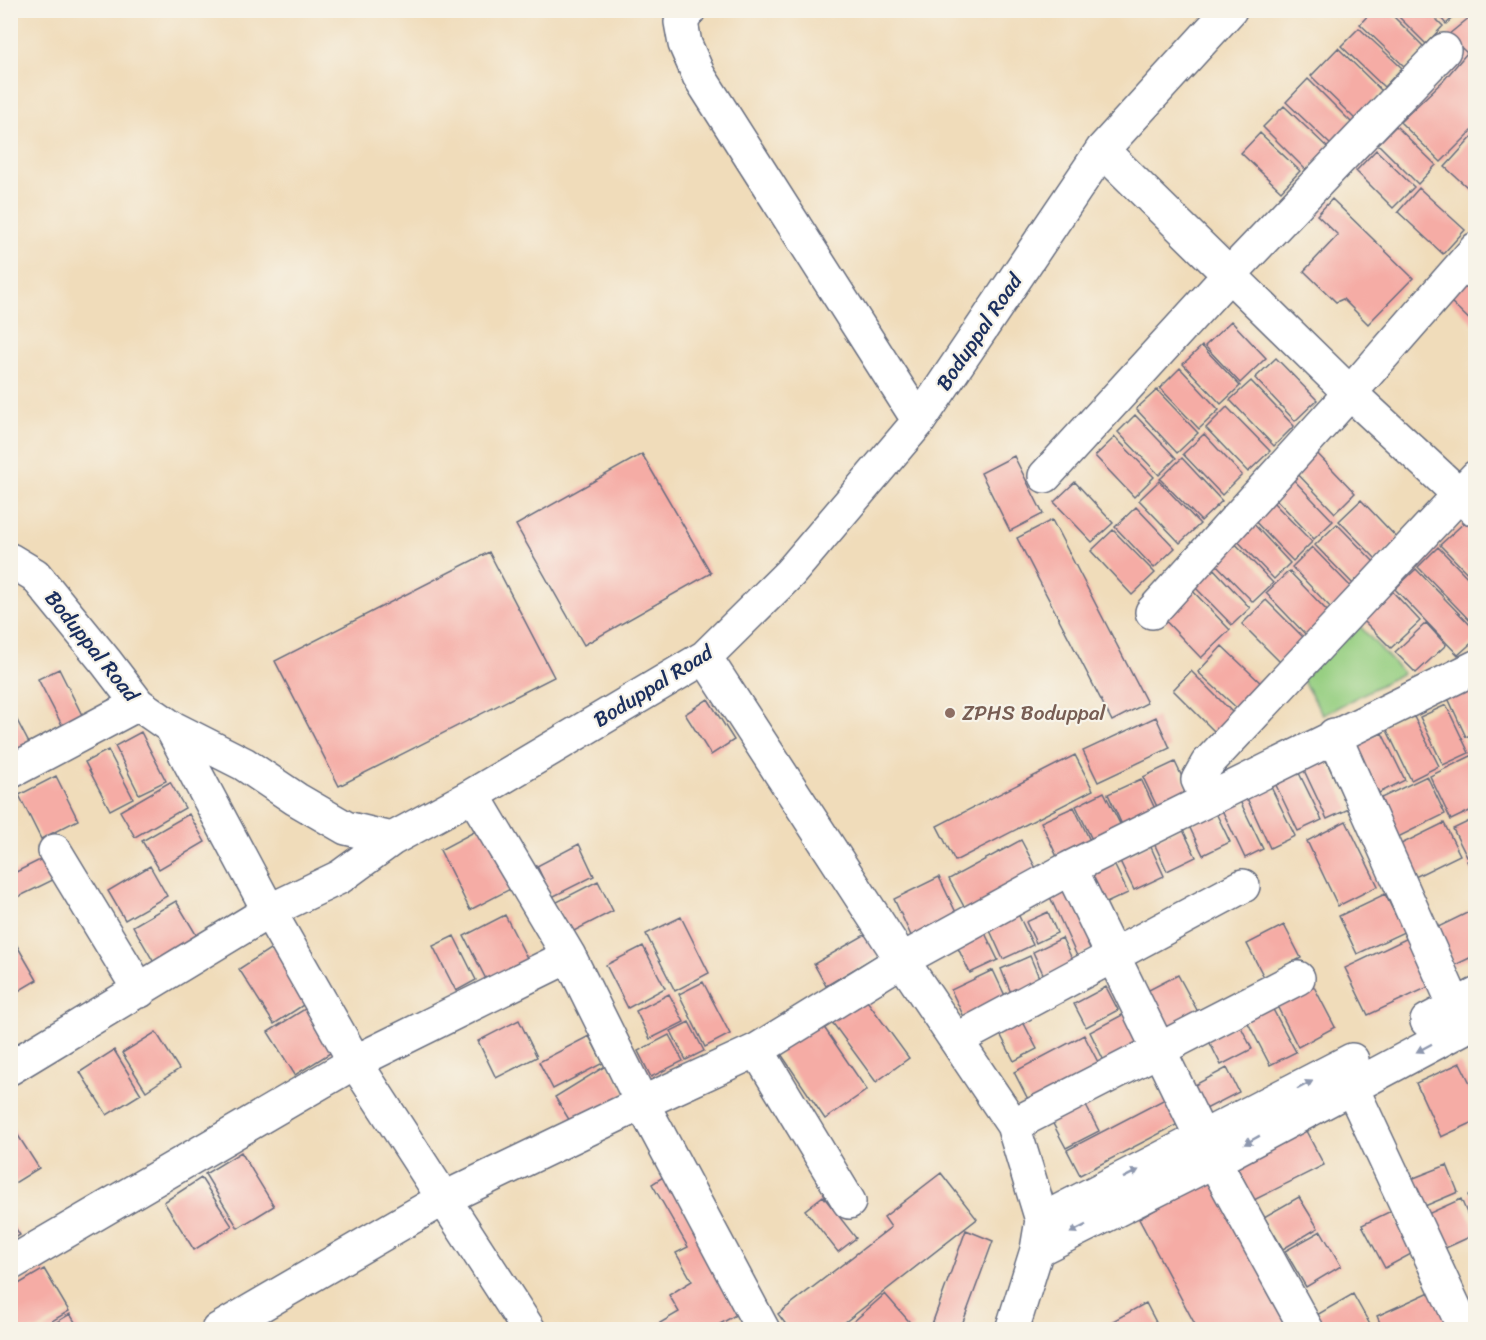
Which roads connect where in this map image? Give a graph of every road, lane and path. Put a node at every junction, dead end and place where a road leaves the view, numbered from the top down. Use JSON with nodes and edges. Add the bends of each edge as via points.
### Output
{"nodes":[{"id":1,"x":688,"y":10,"type":"edge"},
{"id":2,"x":1230,"y":10,"type":"edge"},
{"id":3,"x":1444,"y":50,"type":"dead end"},
{"id":4,"x":1102,"y":150,"type":"junction"},
{"id":5,"x":1476,"y":249,"type":"edge"},
{"id":6,"x":1229,"y":275,"type":"junction"},
{"id":7,"x":1350,"y":393,"type":"junction"},
{"id":8,"x":919,"y":421,"type":"junction"},
{"id":9,"x":1045,"y":476,"type":"dead end"},
{"id":10,"x":1470,"y":494,"type":"edge"},
{"id":11,"x":18,"y":574,"type":"edge"},
{"id":12,"x":1152,"y":612,"type":"dead end"},
{"id":13,"x":705,"y":657,"type":"junction"},
{"id":14,"x":1476,"y":667,"type":"edge"},
{"id":15,"x":138,"y":704,"type":"junction"},
{"id":16,"x":171,"y":727,"type":"junction"},
{"id":17,"x":1334,"y":735,"type":"junction"},
{"id":18,"x":10,"y":772,"type":"edge"},
{"id":19,"x":473,"y":795,"type":"junction"},
{"id":20,"x":1207,"y":799,"type":"junction"},
{"id":21,"x":392,"y":839,"type":"junction"},
{"id":22,"x":55,"y":851,"type":"dead end"},
{"id":23,"x":1070,"y":868,"type":"junction"},
{"id":24,"x":1243,"y":886,"type":"dead end"},
{"id":25,"x":269,"y":911,"type":"junction"},
{"id":26,"x":1113,"y":955,"type":"junction"},
{"id":27,"x":569,"y":956,"type":"junction"},
{"id":28,"x":902,"y":960,"type":"junction"},
{"id":29,"x":1298,"y":978,"type":"dead end"},
{"id":30,"x":140,"y":991,"type":"junction"},
{"id":31,"x":1469,"y":1020,"type":"edge"},
{"id":32,"x":956,"y":1040,"type":"junction"},
{"id":33,"x":1159,"y":1049,"type":"junction"},
{"id":34,"x":757,"y":1050,"type":"junction"},
{"id":35,"x":355,"y":1062,"type":"junction"},
{"id":36,"x":10,"y":1068,"type":"edge"},
{"id":37,"x":1351,"y":1086,"type":"junction"},
{"id":38,"x":642,"y":1102,"type":"junction"},
{"id":39,"x":1012,"y":1125,"type":"junction"},
{"id":40,"x":1208,"y":1149,"type":"junction"},
{"id":41,"x":443,"y":1199,"type":"junction"},
{"id":42,"x":849,"y":1202,"type":"dead end"},
{"id":43,"x":1040,"y":1235,"type":"junction"},
{"id":44,"x":10,"y":1264,"type":"edge"},
{"id":45,"x":218,"y":1329,"type":"edge"},
{"id":46,"x":529,"y":1329,"type":"edge"},
{"id":47,"x":763,"y":1329,"type":"edge"},
{"id":48,"x":1012,"y":1329,"type":"edge"},
{"id":49,"x":1307,"y":1329,"type":"edge"},
{"id":50,"x":1465,"y":1329,"type":"edge"}],
"edges":[{"from":1,"to":8,"type":"street","via":[[681,22],[685,44],[699,76]]},
{"from":2,"to":4,"type":"street","name":"Boduppal Road"},
{"from":3,"to":6,"type":"street"},
{"from":4,"to":6,"type":"street"},
{"from":4,"to":8,"type":"street","name":"Boduppal Road"},
{"from":5,"to":7,"type":"street"},
{"from":6,"to":7,"type":"street"},
{"from":6,"to":9,"type":"street"},
{"from":7,"to":10,"type":"street"},
{"from":7,"to":12,"type":"street"},
{"from":8,"to":13,"type":"street","name":"Boduppal Road","via":[[790,573]]},
{"from":10,"to":20,"type":"street","via":[[1207,764],[1198,780]]},
{"from":11,"to":15,"type":"street","name":"Boduppal Road","via":[[106,662]]},
{"from":13,"to":19,"type":"street","name":"Boduppal Road"},
{"from":13,"to":28,"type":"street"},
{"from":14,"to":17,"type":"street"},
{"from":15,"to":16,"type":"street","name":"Boduppal Road"},
{"from":15,"to":18,"type":"street"},
{"from":16,"to":21,"type":"street","name":"Boduppal Road","via":[[244,765],[346,828]]},
{"from":16,"to":25,"type":"street"},
{"from":17,"to":20,"type":"street"},
{"from":17,"to":31,"type":"street"},
{"from":19,"to":21,"type":"street","name":"Boduppal Road"},
{"from":19,"to":27,"type":"street"},
{"from":20,"to":23,"type":"street"},
{"from":21,"to":25,"type":"street","via":[[340,877]]},
{"from":22,"to":30,"type":"street"},
{"from":23,"to":26,"type":"street"},
{"from":23,"to":28,"type":"street"},
{"from":24,"to":26,"type":"street"},
{"from":25,"to":30,"type":"street"},
{"from":25,"to":35,"type":"street"},
{"from":26,"to":32,"type":"street"},
{"from":26,"to":33,"type":"street"},
{"from":27,"to":35,"type":"street"},
{"from":27,"to":38,"type":"street"},
{"from":28,"to":32,"type":"street"},
{"from":28,"to":34,"type":"street"},
{"from":29,"to":33,"type":"street"},
{"from":30,"to":36,"type":"street"},
{"from":31,"to":37,"type":"street","one_way":true},
{"from":40,"to":31,"type":"street","one_way":true},
{"from":32,"to":39,"type":"street"},
{"from":33,"to":39,"type":"street"},
{"from":33,"to":40,"type":"street"},
{"from":34,"to":38,"type":"street"},
{"from":34,"to":42,"type":"street"},
{"from":35,"to":41,"type":"street"},
{"from":35,"to":44,"type":"street"},
{"from":37,"to":40,"type":"street","one_way":true},
{"from":37,"to":50,"type":"street"},
{"from":38,"to":41,"type":"street"},
{"from":38,"to":47,"type":"street"},
{"from":39,"to":43,"type":"street"},
{"from":40,"to":43,"type":"street"},
{"from":40,"to":49,"type":"street"},
{"from":41,"to":45,"type":"street"},
{"from":41,"to":46,"type":"street"},
{"from":43,"to":48,"type":"street"}]}
